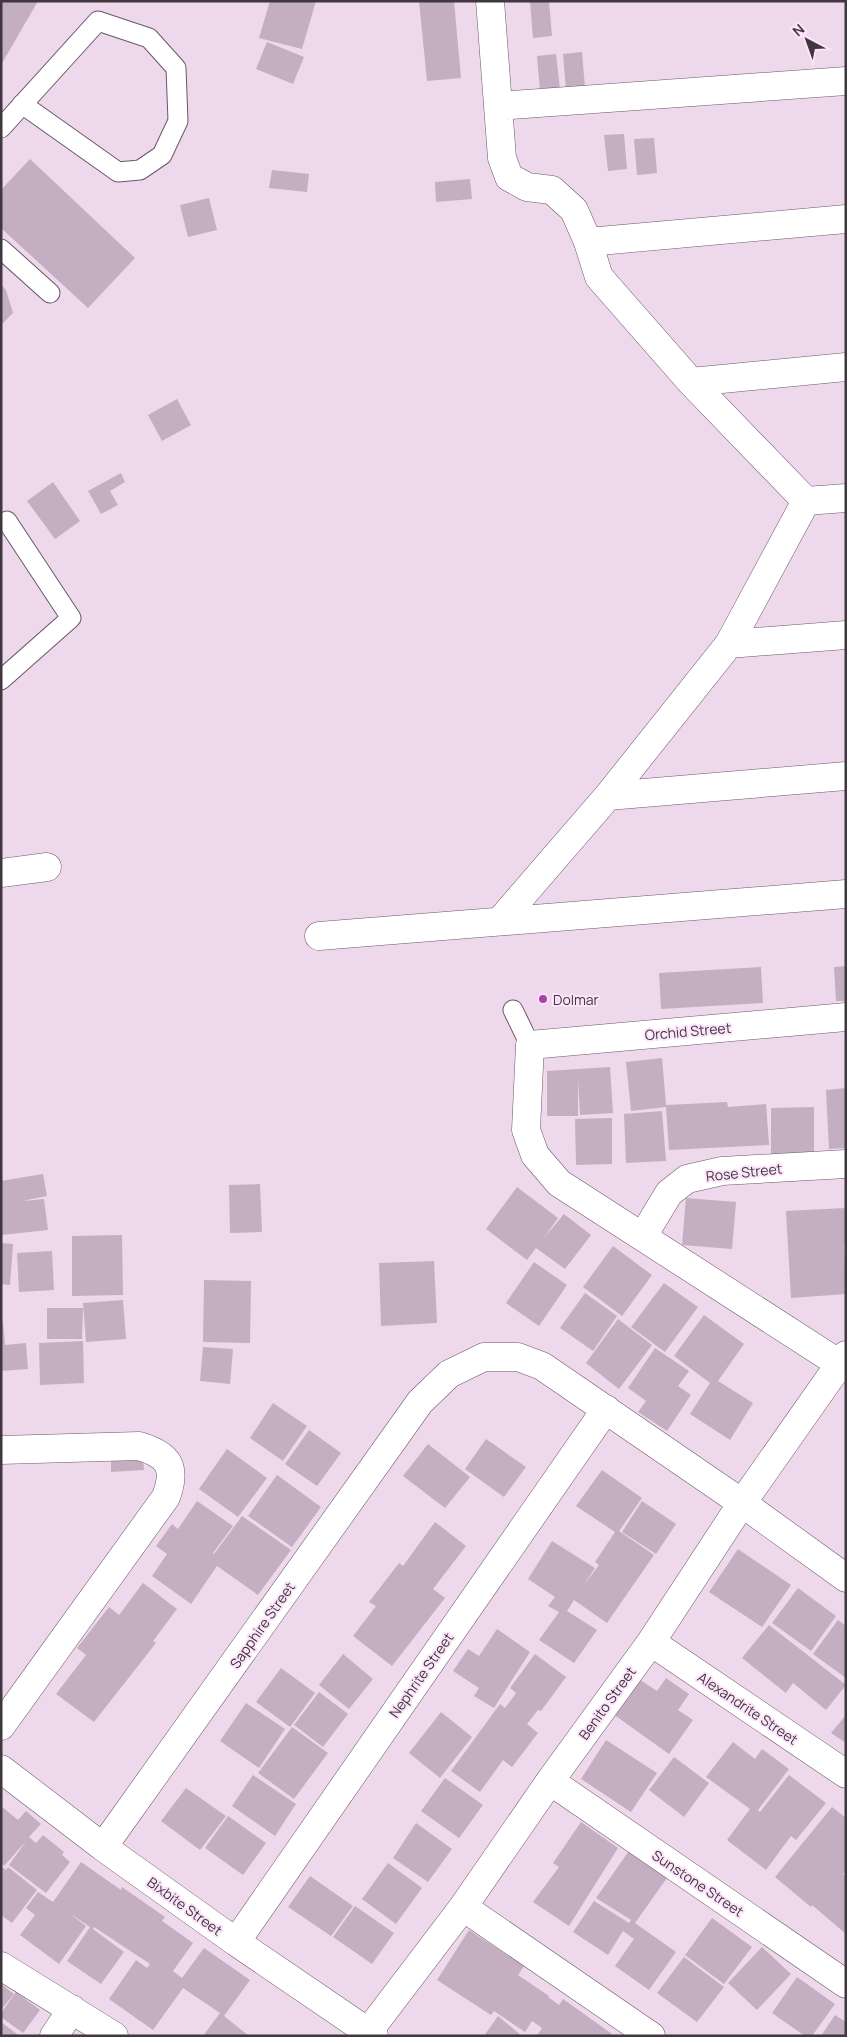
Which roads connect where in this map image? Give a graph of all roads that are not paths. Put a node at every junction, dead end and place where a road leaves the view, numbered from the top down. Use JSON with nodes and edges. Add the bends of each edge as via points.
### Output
{"nodes":[{"id":1,"x":490,"y":1,"type":"edge"},
{"id":2,"x":846,"y":81,"type":"edge"},
{"id":3,"x":22,"y":104,"type":"junction"},
{"id":4,"x":498,"y":106,"type":"junction"},
{"id":5,"x":1,"y":128,"type":"edge"},
{"id":6,"x":846,"y":219,"type":"edge"},
{"id":7,"x":588,"y":242,"type":"junction"},
{"id":8,"x":1,"y":249,"type":"edge"},
{"id":9,"x":50,"y":293,"type":"dead end"},
{"id":10,"x":846,"y":367,"type":"edge"},
{"id":11,"x":691,"y":382,"type":"junction"},
{"id":12,"x":846,"y":498,"type":"edge"},
{"id":13,"x":806,"y":501,"type":"junction"},
{"id":14,"x":8,"y":521,"type":"dead end"},
{"id":15,"x":846,"y":635,"type":"edge"},
{"id":16,"x":729,"y":644,"type":"junction"},
{"id":17,"x":1,"y":680,"type":"edge"},
{"id":18,"x":846,"y":776,"type":"edge"},
{"id":19,"x":608,"y":796,"type":"junction"},
{"id":20,"x":47,"y":867,"type":"dead end"},
{"id":21,"x":1,"y":873,"type":"edge"},
{"id":22,"x":846,"y":894,"type":"edge"},
{"id":23,"x":500,"y":921,"type":"junction"},
{"id":24,"x":319,"y":936,"type":"dead end"},
{"id":25,"x":513,"y":1010,"type":"dead end"},
{"id":26,"x":846,"y":1017,"type":"edge"},
{"id":27,"x":530,"y":1045,"type":"junction"},
{"id":28,"x":846,"y":1164,"type":"edge"},
{"id":29,"x":643,"y":1236,"type":"junction"},
{"id":30,"x":844,"y":1362,"type":"edge"},
{"id":31,"x":606,"y":1409,"type":"junction"},
{"id":32,"x":1,"y":1450,"type":"edge"},
{"id":33,"x":742,"y":1503,"type":"junction"},
{"id":34,"x":846,"y":1578,"type":"edge"},
{"id":35,"x":651,"y":1642,"type":"junction"},
{"id":36,"x":1,"y":1726,"type":"edge"},
{"id":37,"x":1,"y":1769,"type":"edge"},
{"id":38,"x":846,"y":1774,"type":"edge"},
{"id":39,"x":550,"y":1781,"type":"junction"},
{"id":40,"x":103,"y":1847,"type":"junction"},
{"id":41,"x":463,"y":1907,"type":"junction"},
{"id":42,"x":236,"y":1942,"type":"junction"},
{"id":43,"x":1,"y":1966,"type":"edge"},
{"id":44,"x":846,"y":1984,"type":"edge"},
{"id":45,"x":72,"y":2008,"type":"junction"},
{"id":46,"x":369,"y":2035,"type":"edge"},
{"id":47,"x":54,"y":2036,"type":"edge"},
{"id":48,"x":114,"y":2036,"type":"edge"},
{"id":49,"x":651,"y":2036,"type":"edge"}],
"edges":[{"from":1,"to":4,"type":"street"},
{"from":2,"to":4,"type":"street"},
{"from":3,"to":3,"type":"lane","via":[[98,21],[150,38],[176,68],[178,121],[162,155],[140,170],[118,172]]},
{"from":3,"to":5,"type":"lane"},
{"from":4,"to":7,"type":"street","via":[[502,158],[509,177],[527,187],[552,190],[574,210]]},
{"from":6,"to":7,"type":"street"},
{"from":7,"to":11,"type":"street","via":[[599,277]]},
{"from":8,"to":9,"type":"lane"},
{"from":10,"to":11,"type":"street"},
{"from":11,"to":13,"type":"street"},
{"from":12,"to":13,"type":"street"},
{"from":13,"to":16,"type":"street"},
{"from":14,"to":17,"type":"lane","via":[[71,618]]},
{"from":15,"to":16,"type":"street"},
{"from":16,"to":19,"type":"street"},
{"from":18,"to":19,"type":"street"},
{"from":19,"to":23,"type":"street"},
{"from":20,"to":21,"type":"street"},
{"from":22,"to":23,"type":"street"},
{"from":23,"to":24,"type":"street"},
{"from":25,"to":27,"type":"lane"},
{"from":26,"to":27,"type":"street","name":"Orchid Street"},
{"from":27,"to":29,"type":"street","via":[[526,1130],[535,1156],[559,1183]]},
{"from":28,"to":29,"type":"street","name":"Rose Street","via":[[722,1171],[687,1179],[669,1193]]},
{"from":29,"to":30,"type":"street"},
{"from":30,"to":33,"type":"street","name":"Benito Street"},
{"from":31,"to":33,"type":"street","name":"Sapphire Street"},
{"from":31,"to":40,"type":"street","name":"Sapphire Street","via":[[542,1366],[518,1357],[484,1356],[449,1374],[420,1402]]},
{"from":31,"to":42,"type":"street","name":"Nephrite Street"},
{"from":32,"to":36,"type":"street","via":[[139,1446],[156,1451],[168,1463],[172,1480],[166,1498]]},
{"from":33,"to":34,"type":"street","name":"Sapphire Street"},
{"from":33,"to":35,"type":"street","name":"Benito Street"},
{"from":35,"to":38,"type":"street","name":"Alexandrite Street"},
{"from":35,"to":39,"type":"street","name":"Benito Street"},
{"from":37,"to":40,"type":"street","name":"Bixbite Street"},
{"from":39,"to":41,"type":"street","name":"Benito Street"},
{"from":39,"to":44,"type":"street","name":"Sunstone Street"},
{"from":40,"to":42,"type":"street","name":"Bixbite Street"},
{"from":41,"to":46,"type":"street","name":"Benito Street"},
{"from":41,"to":49,"type":"street"},
{"from":42,"to":46,"type":"street","name":"Bixbite Street"},
{"from":43,"to":45,"type":"street"},
{"from":45,"to":47,"type":"street"},
{"from":45,"to":48,"type":"street"}]}
